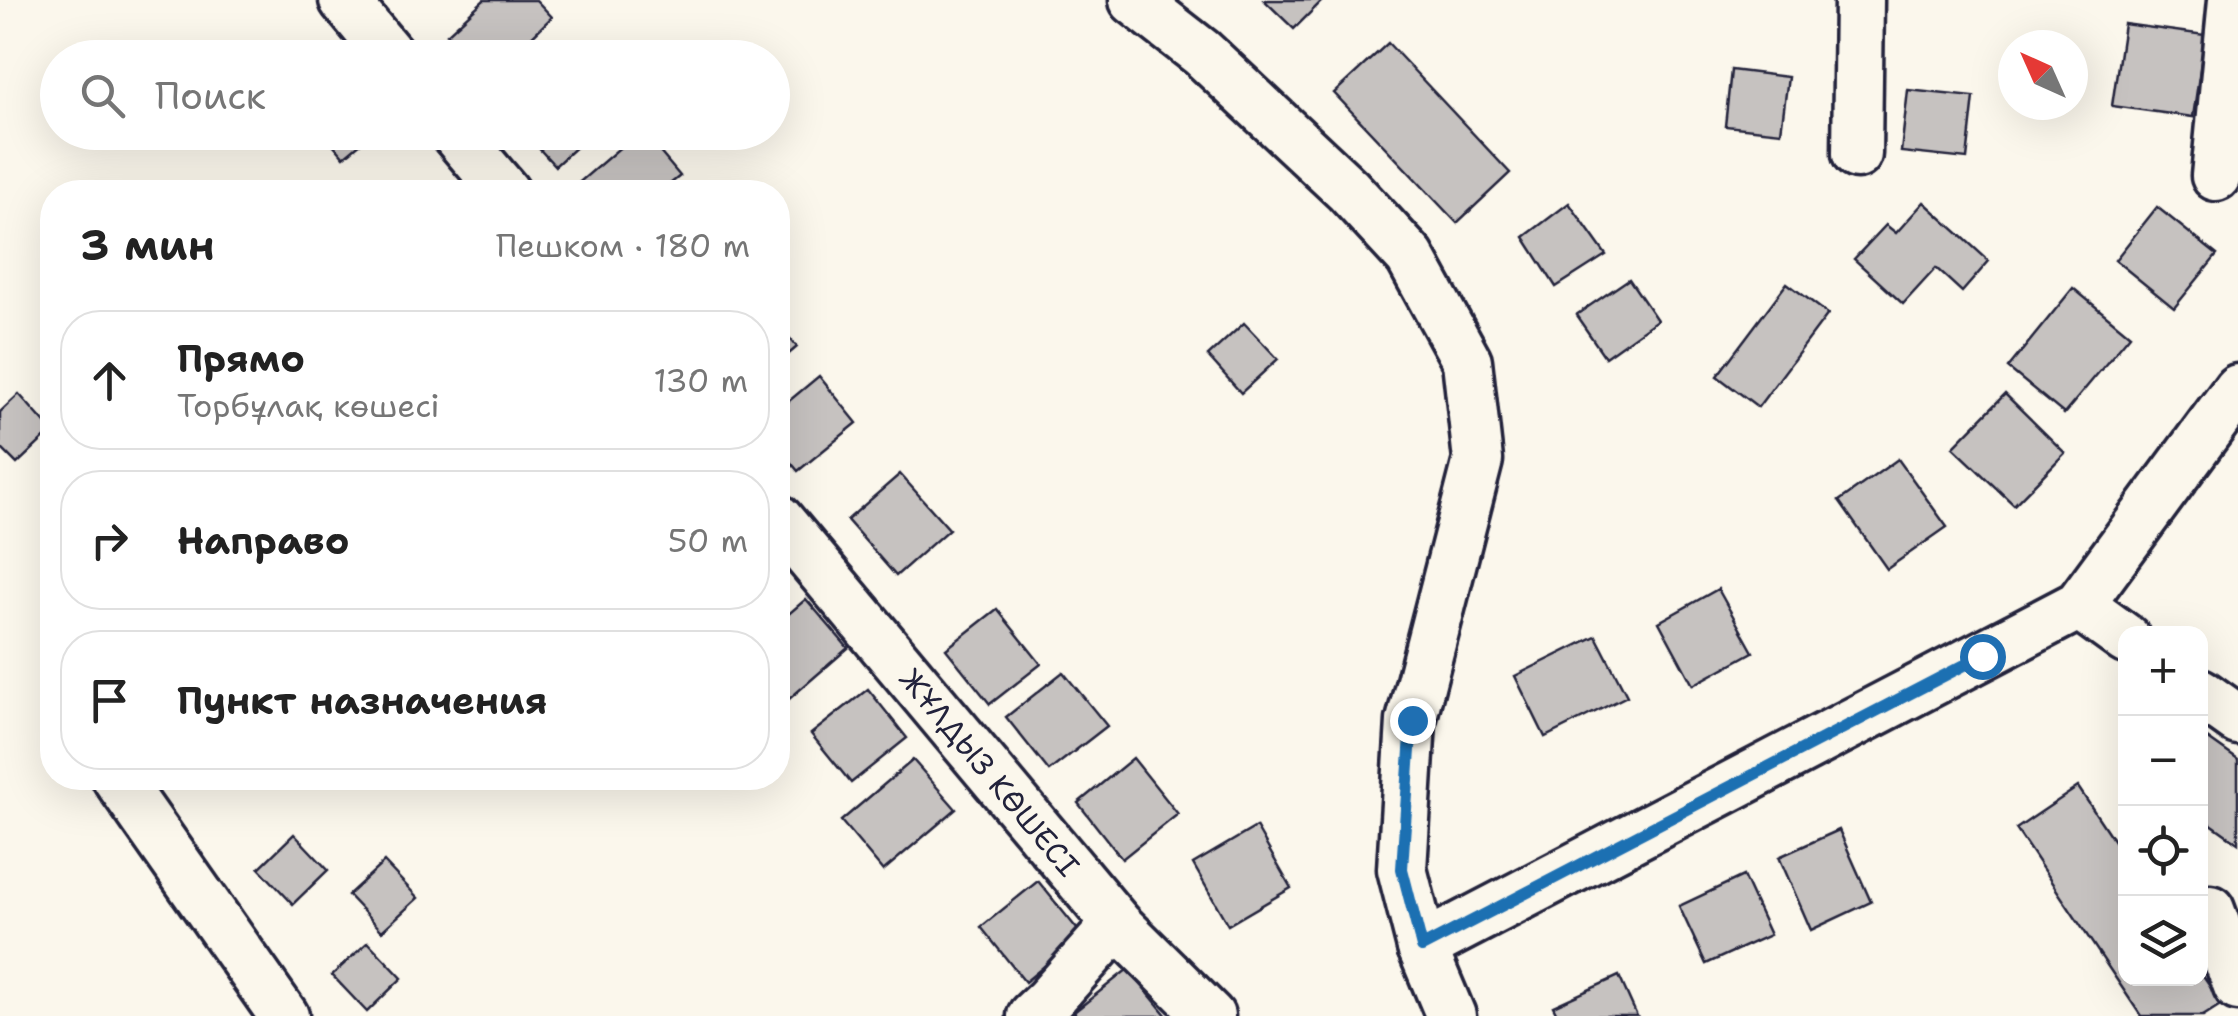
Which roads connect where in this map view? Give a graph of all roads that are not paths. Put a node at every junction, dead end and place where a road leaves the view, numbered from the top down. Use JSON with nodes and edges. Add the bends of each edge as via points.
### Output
{"nodes":[{"id":1,"x":344,"y":0,"type":"edge"},
{"id":2,"x":1134,"y":0,"type":"edge"},
{"id":3,"x":1860,"y":0,"type":"edge"},
{"id":4,"x":2233,"y":0,"type":"edge"},
{"id":5,"x":377,"y":40,"type":"edge"},
{"id":6,"x":469,"y":150,"type":"edge"},
{"id":7,"x":1857,"y":154,"type":"dead end"},
{"id":8,"x":2216,"y":176,"type":"dead end"},
{"id":9,"x":494,"y":180,"type":"edge"},
{"id":10,"x":2238,"y":389,"type":"edge"},
{"id":11,"x":790,"y":533,"type":"edge"},
{"id":12,"x":2079,"y":605,"type":"junction"},
{"id":13,"x":2118,"y":632,"type":"edge"},
{"id":14,"x":2208,"y":699,"type":"edge"},
{"id":15,"x":2238,"y":720,"type":"edge"},
{"id":16,"x":125,"y":790,"type":"edge"},
{"id":17,"x":2216,"y":911,"type":"edge"},
{"id":18,"x":1116,"y":924,"type":"junction"},
{"id":19,"x":1422,"y":947,"type":"junction"},
{"id":20,"x":2238,"y":986,"type":"edge"},
{"id":21,"x":284,"y":1016,"type":"edge"},
{"id":22,"x":1032,"y":1016,"type":"edge"},
{"id":23,"x":1210,"y":1016,"type":"edge"},
{"id":24,"x":1451,"y":1016,"type":"edge"}],
"edges":[{"from":1,"to":5,"type":"street"},
{"from":2,"to":19,"type":"street","via":[[1202,53],[1410,257],[1467,361],[1478,460],[1412,720],[1402,869]]},
{"from":3,"to":7,"type":"street"},
{"from":4,"to":8,"type":"street"},
{"from":6,"to":9,"type":"street"},
{"from":10,"to":12,"type":"street"},
{"from":11,"to":18,"type":"street","name":"ЖҰЛДЫЗ КӨШЕСІ"},
{"from":12,"to":13,"type":"street"},
{"from":12,"to":19,"type":"street"},
{"from":14,"to":15,"type":"street"},
{"from":16,"to":21,"type":"street"},
{"from":17,"to":20,"type":"street"},
{"from":18,"to":22,"type":"street"},
{"from":18,"to":23,"type":"street","name":"ЖҰЛДЫЗ КӨШЕСІ"},
{"from":19,"to":24,"type":"street"}]}
